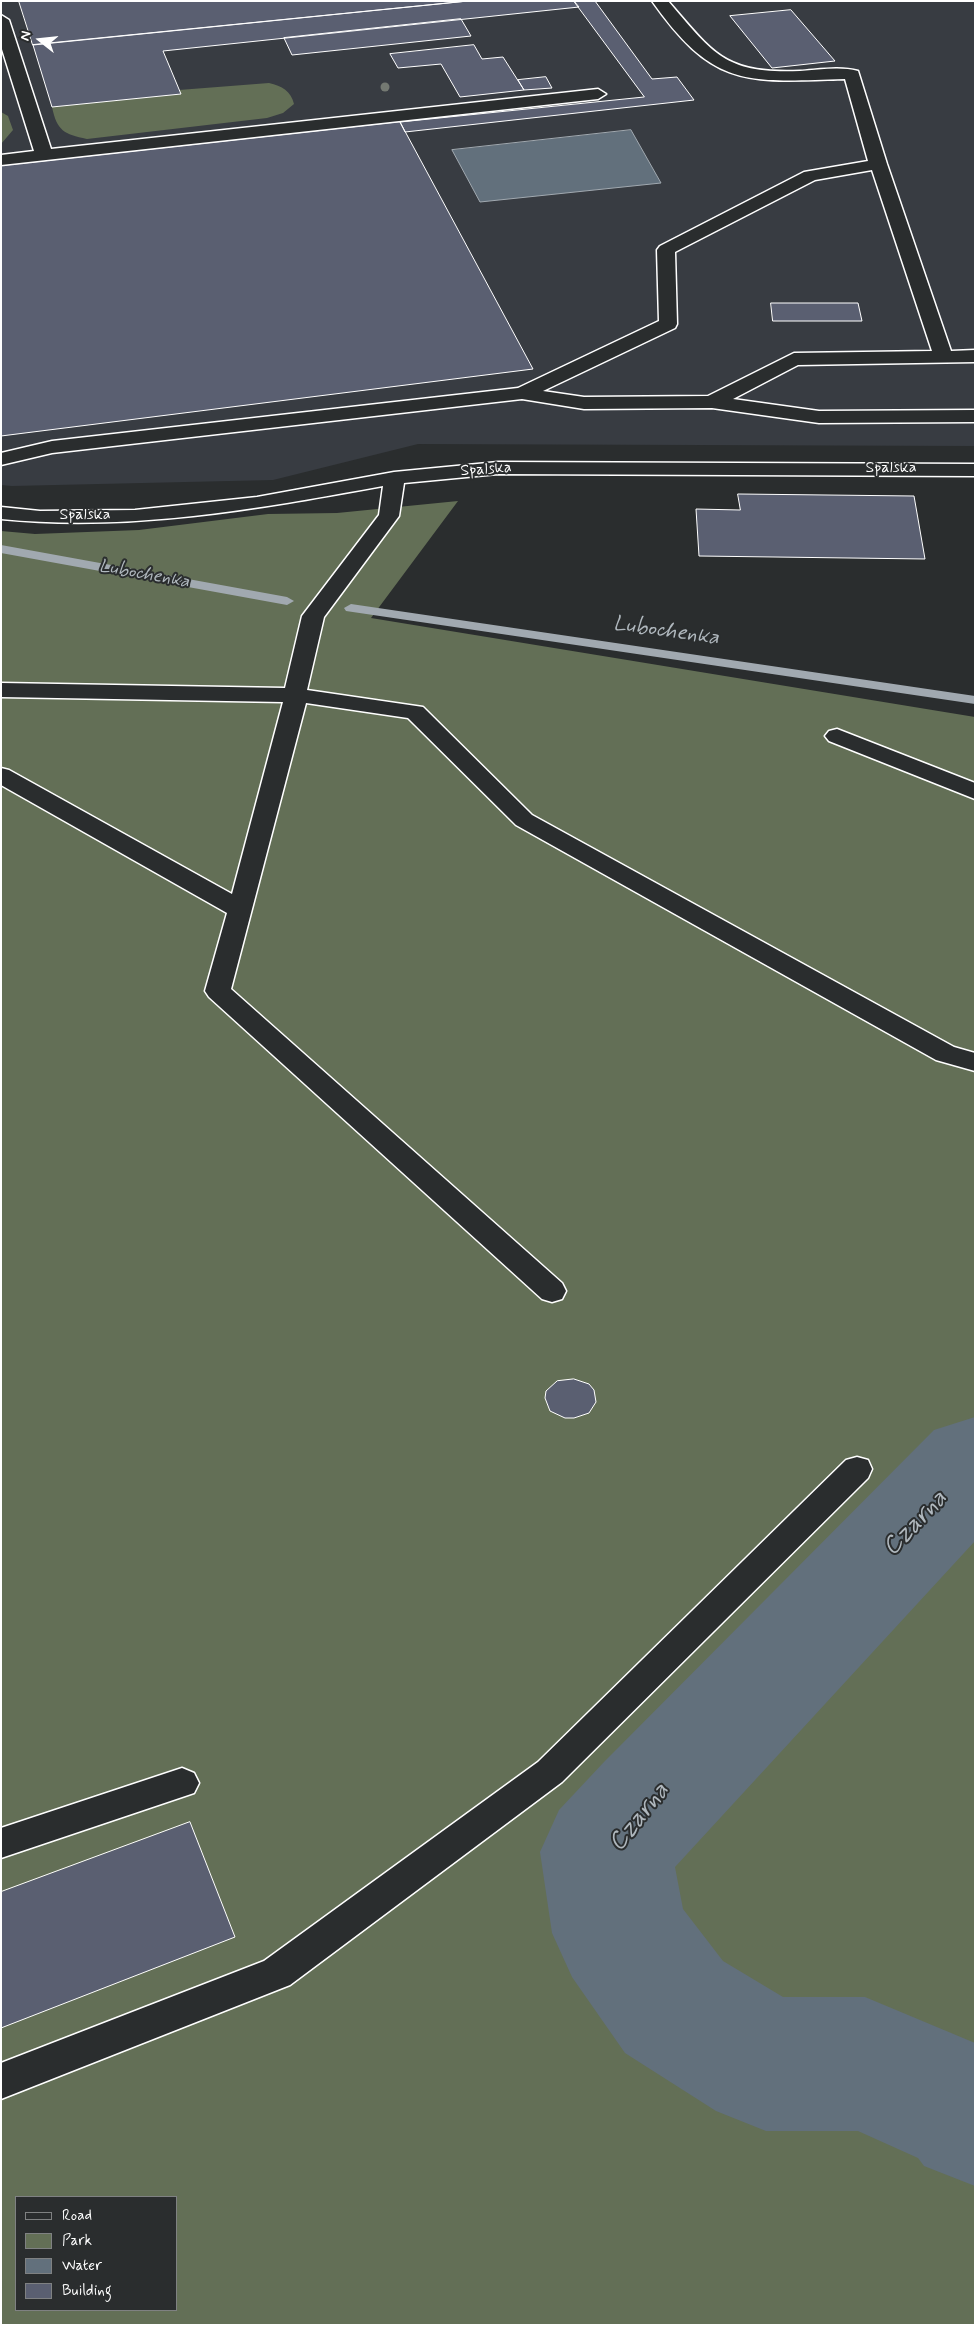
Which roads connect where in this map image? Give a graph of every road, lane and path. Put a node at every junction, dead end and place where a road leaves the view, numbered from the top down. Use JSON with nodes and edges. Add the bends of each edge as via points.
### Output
{"nodes":[{"id":1,"x":660,"y":1,"type":"edge"},
{"id":2,"x":1,"y":20,"type":"edge"},
{"id":3,"x":598,"y":94,"type":"dead end"},
{"id":4,"x":44,"y":155,"type":"junction"},
{"id":5,"x":1,"y":160,"type":"edge"},
{"id":6,"x":878,"y":164,"type":"junction"},
{"id":7,"x":943,"y":356,"type":"junction"},
{"id":8,"x":975,"y":356,"type":"edge"},
{"id":9,"x":522,"y":393,"type":"junction"},
{"id":10,"x":712,"y":402,"type":"junction"},
{"id":11,"x":975,"y":416,"type":"edge"},
{"id":12,"x":1,"y":459,"type":"edge"},
{"id":13,"x":975,"y":470,"type":"edge"},
{"id":14,"x":394,"y":478,"type":"junction"},
{"id":15,"x":1,"y":513,"type":"edge"},
{"id":16,"x":1,"y":690,"type":"edge"},
{"id":17,"x":295,"y":695,"type":"junction"},
{"id":18,"x":837,"y":736,"type":"dead end"},
{"id":19,"x":1,"y":775,"type":"edge"},
{"id":20,"x":975,"y":792,"type":"edge"},
{"id":21,"x":239,"y":909,"type":"junction"},
{"id":22,"x":975,"y":1062,"type":"edge"},
{"id":23,"x":552,"y":1291,"type":"dead end"},
{"id":24,"x":857,"y":1469,"type":"dead end"},
{"id":25,"x":182,"y":1783,"type":"dead end"},
{"id":26,"x":1,"y":1843,"type":"edge"},
{"id":27,"x":1,"y":2081,"type":"edge"}],
"edges":[{"from":1,"to":6,"type":"lane","via":[[706,54],[736,70],[765,75],[852,74]]},
{"from":2,"to":4,"type":"lane","via":[[17,95]]},
{"from":3,"to":4,"type":"lane"},
{"from":4,"to":5,"type":"lane"},
{"from":6,"to":7,"type":"lane"},
{"from":6,"to":9,"type":"lane","via":[[810,176],[666,250],[668,324]]},
{"from":7,"to":8,"type":"lane"},
{"from":7,"to":10,"type":"lane","via":[[794,359]]},
{"from":9,"to":10,"type":"lane","via":[[584,403]]},
{"from":9,"to":12,"type":"lane","via":[[52,447]]},
{"from":10,"to":11,"type":"lane","via":[[820,417]]},
{"from":13,"to":14,"type":"lane","name":"Spalska","via":[[498,468]]},
{"from":14,"to":15,"type":"lane","name":"Spalska","via":[[257,502],[135,516],[40,517]]},
{"from":14,"to":17,"type":"lane","via":[[389,516],[313,616]]},
{"from":16,"to":17,"type":"lane"},
{"from":17,"to":21,"type":"lane","via":[[294,710]]},
{"from":17,"to":22,"type":"lane","via":[[415,712],[524,820],[946,1054]]},
{"from":18,"to":20,"type":"lane"},
{"from":19,"to":21,"type":"lane"},
{"from":21,"to":23,"type":"lane","via":[[218,991]]},
{"from":24,"to":27,"type":"lane","via":[[550,1772],[277,1973]]},
{"from":25,"to":26,"type":"lane"}]}
